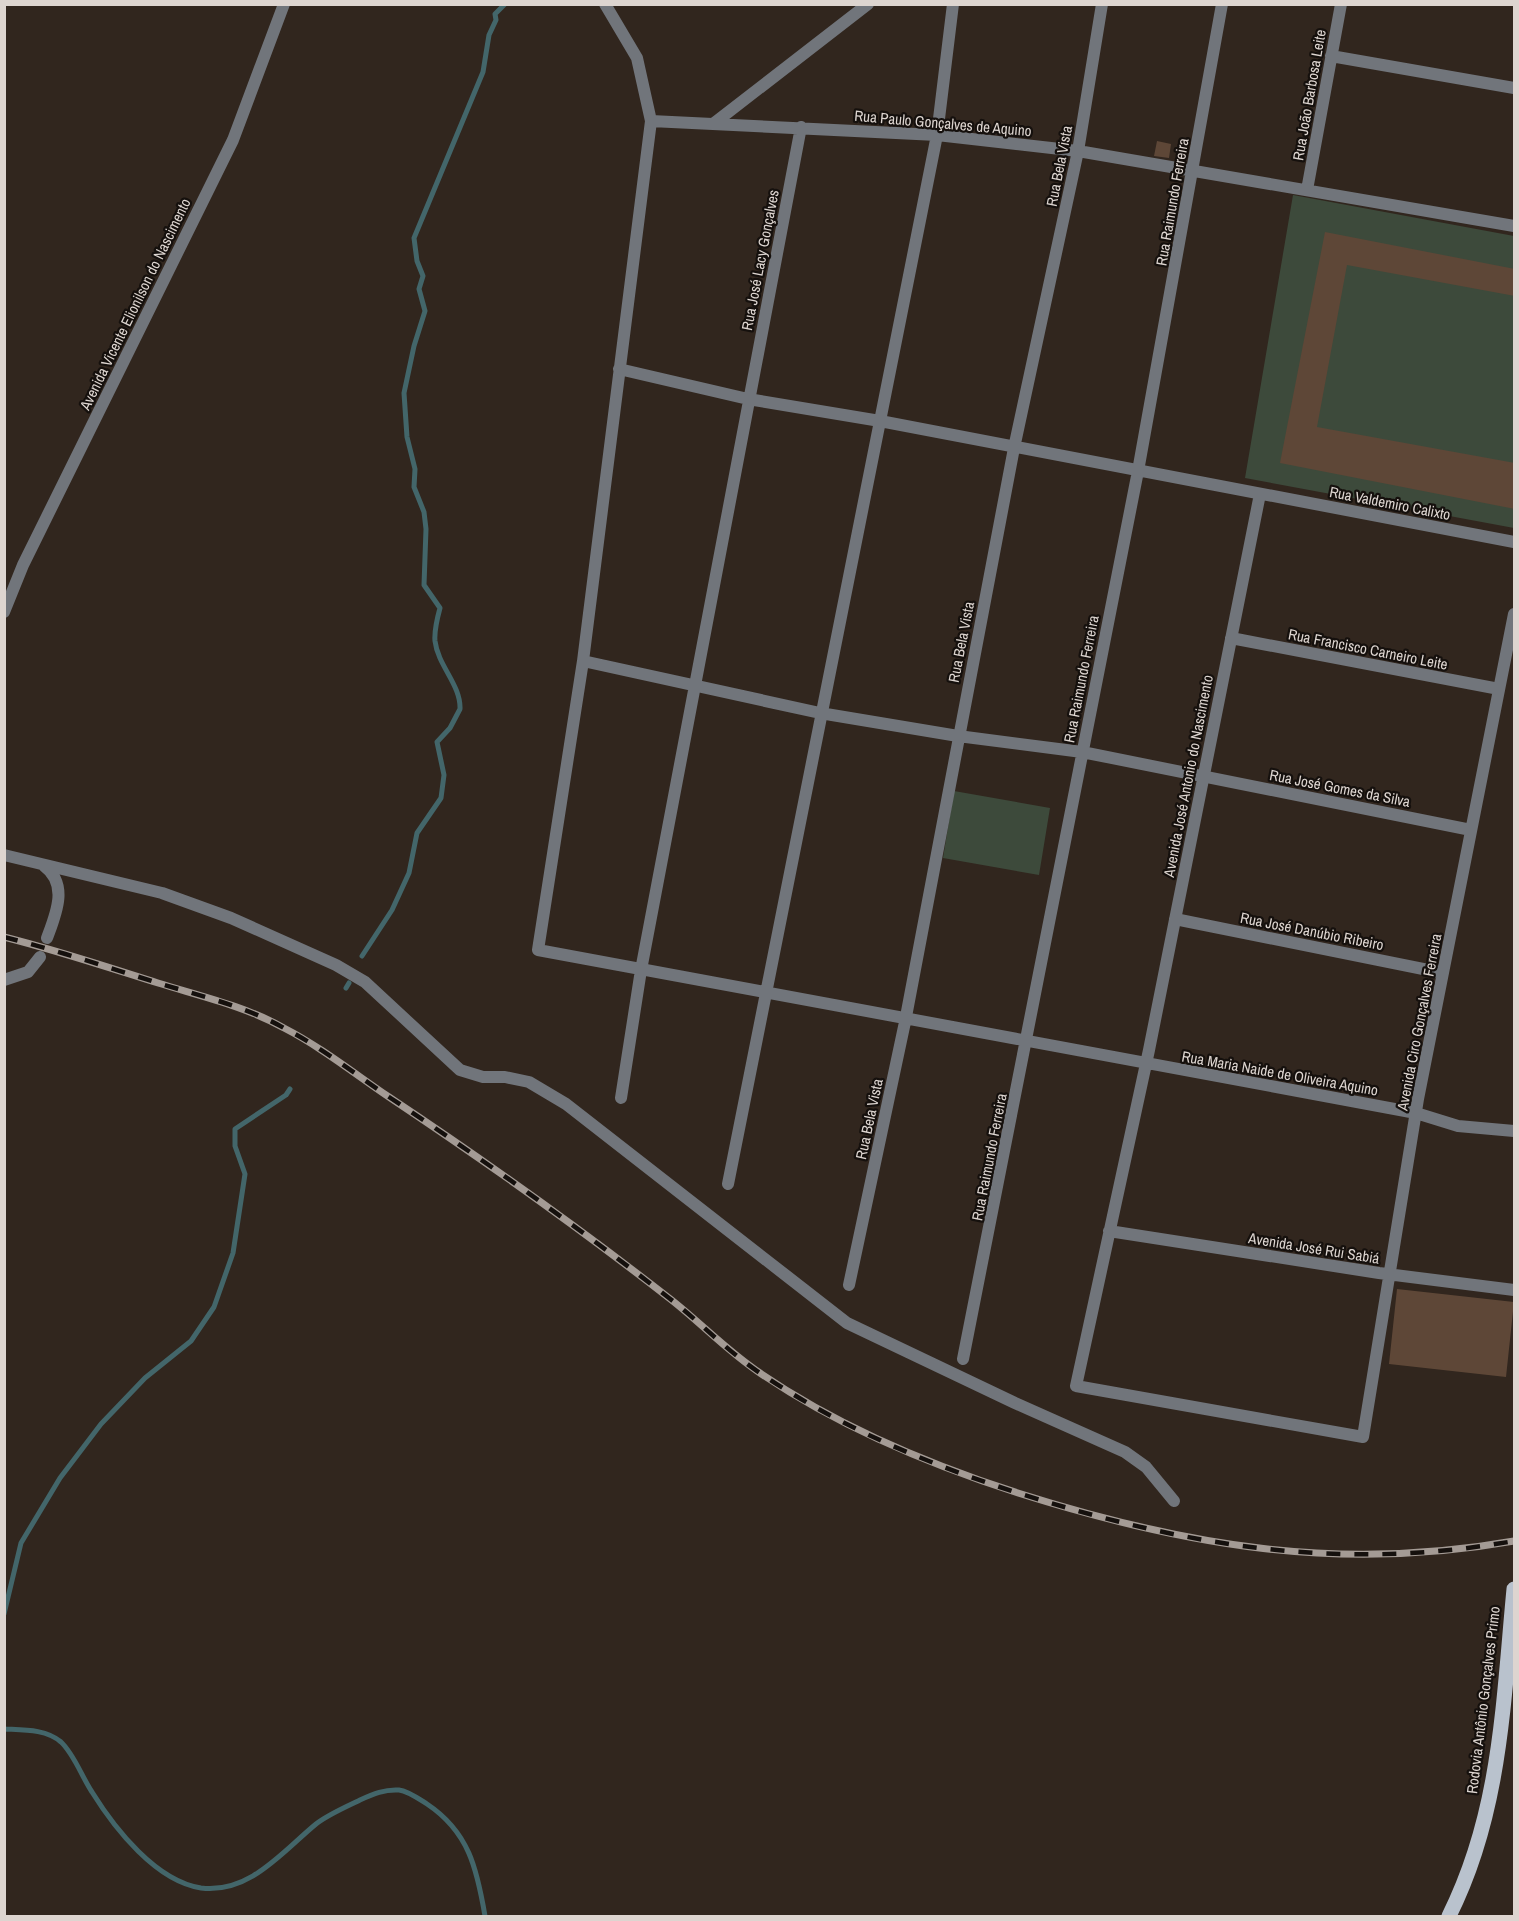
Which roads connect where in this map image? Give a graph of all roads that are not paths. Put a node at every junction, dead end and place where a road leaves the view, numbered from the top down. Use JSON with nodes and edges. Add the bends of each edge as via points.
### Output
{"nodes":[{"id":1,"x":284,"y":4,"type":"edge"},
{"id":2,"x":605,"y":4,"type":"edge"},
{"id":3,"x":868,"y":4,"type":"edge"},
{"id":4,"x":953,"y":4,"type":"edge"},
{"id":5,"x":1102,"y":4,"type":"edge"},
{"id":6,"x":1222,"y":4,"type":"edge"},
{"id":7,"x":1341,"y":4,"type":"edge"},
{"id":8,"x":1331,"y":56,"type":"junction"},
{"id":9,"x":1515,"y":88,"type":"edge"},
{"id":10,"x":651,"y":121,"type":"junction"},
{"id":11,"x":713,"y":124,"type":"junction"},
{"id":12,"x":801,"y":128,"type":"junction"},
{"id":13,"x":937,"y":135,"type":"junction"},
{"id":14,"x":1078,"y":152,"type":"junction"},
{"id":15,"x":1193,"y":170,"type":"junction"},
{"id":16,"x":1307,"y":190,"type":"junction"},
{"id":17,"x":1515,"y":226,"type":"edge"},
{"id":18,"x":619,"y":369,"type":"junction"},
{"id":19,"x":748,"y":399,"type":"junction"},
{"id":20,"x":880,"y":421,"type":"junction"},
{"id":21,"x":1014,"y":448,"type":"junction"},
{"id":22,"x":1138,"y":471,"type":"junction"},
{"id":23,"x":1260,"y":494,"type":"junction"},
{"id":24,"x":1515,"y":542,"type":"edge"},
{"id":25,"x":4,"y":612,"type":"edge"},
{"id":26,"x":1515,"y":614,"type":"edge"},
{"id":27,"x":1231,"y":638,"type":"junction"},
{"id":28,"x":582,"y":661,"type":"junction"},
{"id":29,"x":696,"y":687,"type":"junction"},
{"id":30,"x":1499,"y":689,"type":"junction"},
{"id":31,"x":820,"y":713,"type":"junction"},
{"id":32,"x":958,"y":736,"type":"junction"},
{"id":33,"x":1082,"y":752,"type":"junction"},
{"id":34,"x":1203,"y":777,"type":"junction"},
{"id":35,"x":1471,"y":830,"type":"junction"},
{"id":36,"x":4,"y":855,"type":"edge"},
{"id":37,"x":26,"y":860,"type":"junction"},
{"id":38,"x":1175,"y":919,"type":"junction"},
{"id":39,"x":47,"y":938,"type":"dead end"},
{"id":40,"x":40,"y":957,"type":"dead end"},
{"id":41,"x":641,"y":970,"type":"junction"},
{"id":42,"x":1443,"y":973,"type":"junction"},
{"id":43,"x":4,"y":980,"type":"edge"},
{"id":44,"x":766,"y":994,"type":"junction"},
{"id":45,"x":905,"y":1019,"type":"junction"},
{"id":46,"x":1027,"y":1042,"type":"junction"},
{"id":47,"x":1146,"y":1064,"type":"junction"},
{"id":48,"x":621,"y":1098,"type":"dead end"},
{"id":49,"x":1416,"y":1113,"type":"junction"},
{"id":50,"x":1515,"y":1131,"type":"edge"},
{"id":51,"x":728,"y":1184,"type":"dead end"},
{"id":52,"x":1110,"y":1231,"type":"junction"},
{"id":53,"x":1389,"y":1275,"type":"junction"},
{"id":54,"x":849,"y":1285,"type":"dead end"},
{"id":55,"x":1515,"y":1290,"type":"edge"},
{"id":56,"x":963,"y":1359,"type":"dead end"},
{"id":57,"x":1363,"y":1437,"type":"joint"},
{"id":58,"x":1174,"y":1501,"type":"dead end"},
{"id":59,"x":1515,"y":1589,"type":"edge"},
{"id":60,"x":1449,"y":1917,"type":"edge"}],
"edges":[{"from":1,"to":25,"type":"street","name":"Avenida Vicente Elionilson do Nascimento","via":[[233,140],[23,565]]},
{"from":2,"to":10,"type":"street","via":[[637,57]]},
{"from":3,"to":11,"type":"street"},
{"from":4,"to":13,"type":"street"},
{"from":5,"to":14,"type":"street","name":"Rua Bela Vista"},
{"from":6,"to":15,"type":"street","name":"Rua Raimundo Ferreira"},
{"from":7,"to":8,"type":"street","name":"Rua João Barbosa Leite"},
{"from":8,"to":9,"type":"street"},
{"from":8,"to":16,"type":"street","name":"Rua João Barbosa Leite"},
{"from":10,"to":11,"type":"street","name":"Rua Paulo Gonçalves de Aquino"},
{"from":10,"to":18,"type":"street"},
{"from":11,"to":12,"type":"street","name":"Rua Paulo Gonçalves de Aquino"},
{"from":12,"to":13,"type":"street","name":"Rua Paulo Gonçalves de Aquino"},
{"from":12,"to":19,"type":"street","name":"Rua José Lacy Gonçalves"},
{"from":13,"to":14,"type":"street","name":"Rua Paulo Gonçalves de Aquino"},
{"from":13,"to":20,"type":"street"},
{"from":14,"to":15,"type":"street","name":"Rua Paulo Gonçalves de Aquino"},
{"from":14,"to":21,"type":"street","name":"Rua Bela Vista"},
{"from":15,"to":16,"type":"street","name":"Rua Paulo Gonçalves de Aquino"},
{"from":15,"to":22,"type":"street","name":"Rua Raimundo Ferreira"},
{"from":16,"to":17,"type":"street","name":"Rua Paulo Gonçalves de Aquino"},
{"from":18,"to":19,"type":"street","name":"Rua Valdemiro Calixto"},
{"from":18,"to":28,"type":"street"},
{"from":19,"to":20,"type":"street","name":"Rua Valdemiro Calixto"},
{"from":19,"to":29,"type":"street","name":"Rua José Lacy Gonçalves"},
{"from":20,"to":21,"type":"street","name":"Rua Valdemiro Calixto"},
{"from":20,"to":31,"type":"street"},
{"from":21,"to":22,"type":"street","name":"Rua Valdemiro Calixto"},
{"from":21,"to":32,"type":"street","name":"Rua Bela Vista"},
{"from":22,"to":23,"type":"street","name":"Rua Valdemiro Calixto"},
{"from":22,"to":33,"type":"street","name":"Rua Raimundo Ferreira"},
{"from":23,"to":24,"type":"street","name":"Rua Valdemiro Calixto"},
{"from":23,"to":27,"type":"street","name":"Avenida José Antonio do Nascimento"},
{"from":26,"to":30,"type":"street","name":"Avenida Ciro Gonçalves Ferreira"},
{"from":27,"to":30,"type":"street","name":"Rua Francisco Carneiro Leite"},
{"from":27,"to":34,"type":"street","name":"Avenida José Antonio do Nascimento"},
{"from":28,"to":29,"type":"street","name":"Rua José Gomes da Silva"},
{"from":28,"to":41,"type":"street","name":"Rua Maria Naide de Oliveira Aquino","via":[[538,950]]},
{"from":29,"to":31,"type":"street","name":"Rua José Gomes da Silva"},
{"from":29,"to":41,"type":"street","name":"Rua José Lacy Gonçalves"},
{"from":30,"to":35,"type":"street","name":"Avenida Ciro Gonçalves Ferreira"},
{"from":31,"to":32,"type":"street","name":"Rua José Gomes da Silva"},
{"from":31,"to":44,"type":"street"},
{"from":32,"to":33,"type":"street","name":"Rua José Gomes da Silva"},
{"from":32,"to":45,"type":"street","name":"Rua Bela Vista"},
{"from":33,"to":34,"type":"street","name":"Rua José Gomes da Silva"},
{"from":33,"to":46,"type":"street","name":"Rua Raimundo Ferreira"},
{"from":34,"to":35,"type":"street","name":"Rua José Gomes da Silva"},
{"from":34,"to":38,"type":"street","name":"Avenida José Antonio do Nascimento"},
{"from":35,"to":42,"type":"street","name":"Avenida Ciro Gonçalves Ferreira"},
{"from":36,"to":37,"type":"street"},
{"from":37,"to":39,"type":"street","via":[[51,872],[59,889]]},
{"from":37,"to":58,"type":"street","via":[[183,899],[336,965],[365,982],[460,1070],[529,1082],[566,1104],[847,1323],[1125,1452],[1139,1460]]},
{"from":38,"to":42,"type":"street","name":"Rua José Danúbio Ribeiro"},
{"from":38,"to":47,"type":"street","name":"Avenida José Antonio do Nascimento"},
{"from":40,"to":43,"type":"street","via":[[28,972]]},
{"from":41,"to":44,"type":"street","name":"Rua Maria Naide de Oliveira Aquino"},
{"from":41,"to":48,"type":"street","name":"Rua José Lacy Gonçalves"},
{"from":42,"to":49,"type":"street","name":"Avenida Ciro Gonçalves Ferreira"},
{"from":44,"to":45,"type":"street","name":"Rua Maria Naide de Oliveira Aquino"},
{"from":44,"to":51,"type":"street"},
{"from":45,"to":46,"type":"street","name":"Rua Maria Naide de Oliveira Aquino"},
{"from":45,"to":54,"type":"street","name":"Rua Bela Vista"},
{"from":46,"to":47,"type":"street","name":"Rua Maria Naide de Oliveira Aquino"},
{"from":46,"to":56,"type":"street","name":"Rua Raimundo Ferreira"},
{"from":47,"to":49,"type":"street","name":"Rua Maria Naide de Oliveira Aquino"},
{"from":47,"to":52,"type":"street","name":"Avenida José Antonio do Nascimento"},
{"from":49,"to":50,"type":"street","name":"Rua Maria Naide de Oliveira Aquino","via":[[1458,1126]]},
{"from":49,"to":53,"type":"street","name":"Avenida Ciro Gonçalves Ferreira"},
{"from":52,"to":53,"type":"street","name":"Avenida José Rui Sabiá"},
{"from":52,"to":57,"type":"street","name":"Avenida José Antonio do Nascimento","via":[[1076,1386]]},
{"from":53,"to":55,"type":"street","name":"Avenida José Rui Sabiá"},
{"from":53,"to":57,"type":"street","name":"Avenida Ciro Gonçalves Ferreira"},
{"from":59,"to":60,"type":"main road","name":"Rodovia Antônio Gonçalves Primo","via":[[1492,1793],[1477,1852]]}]}
